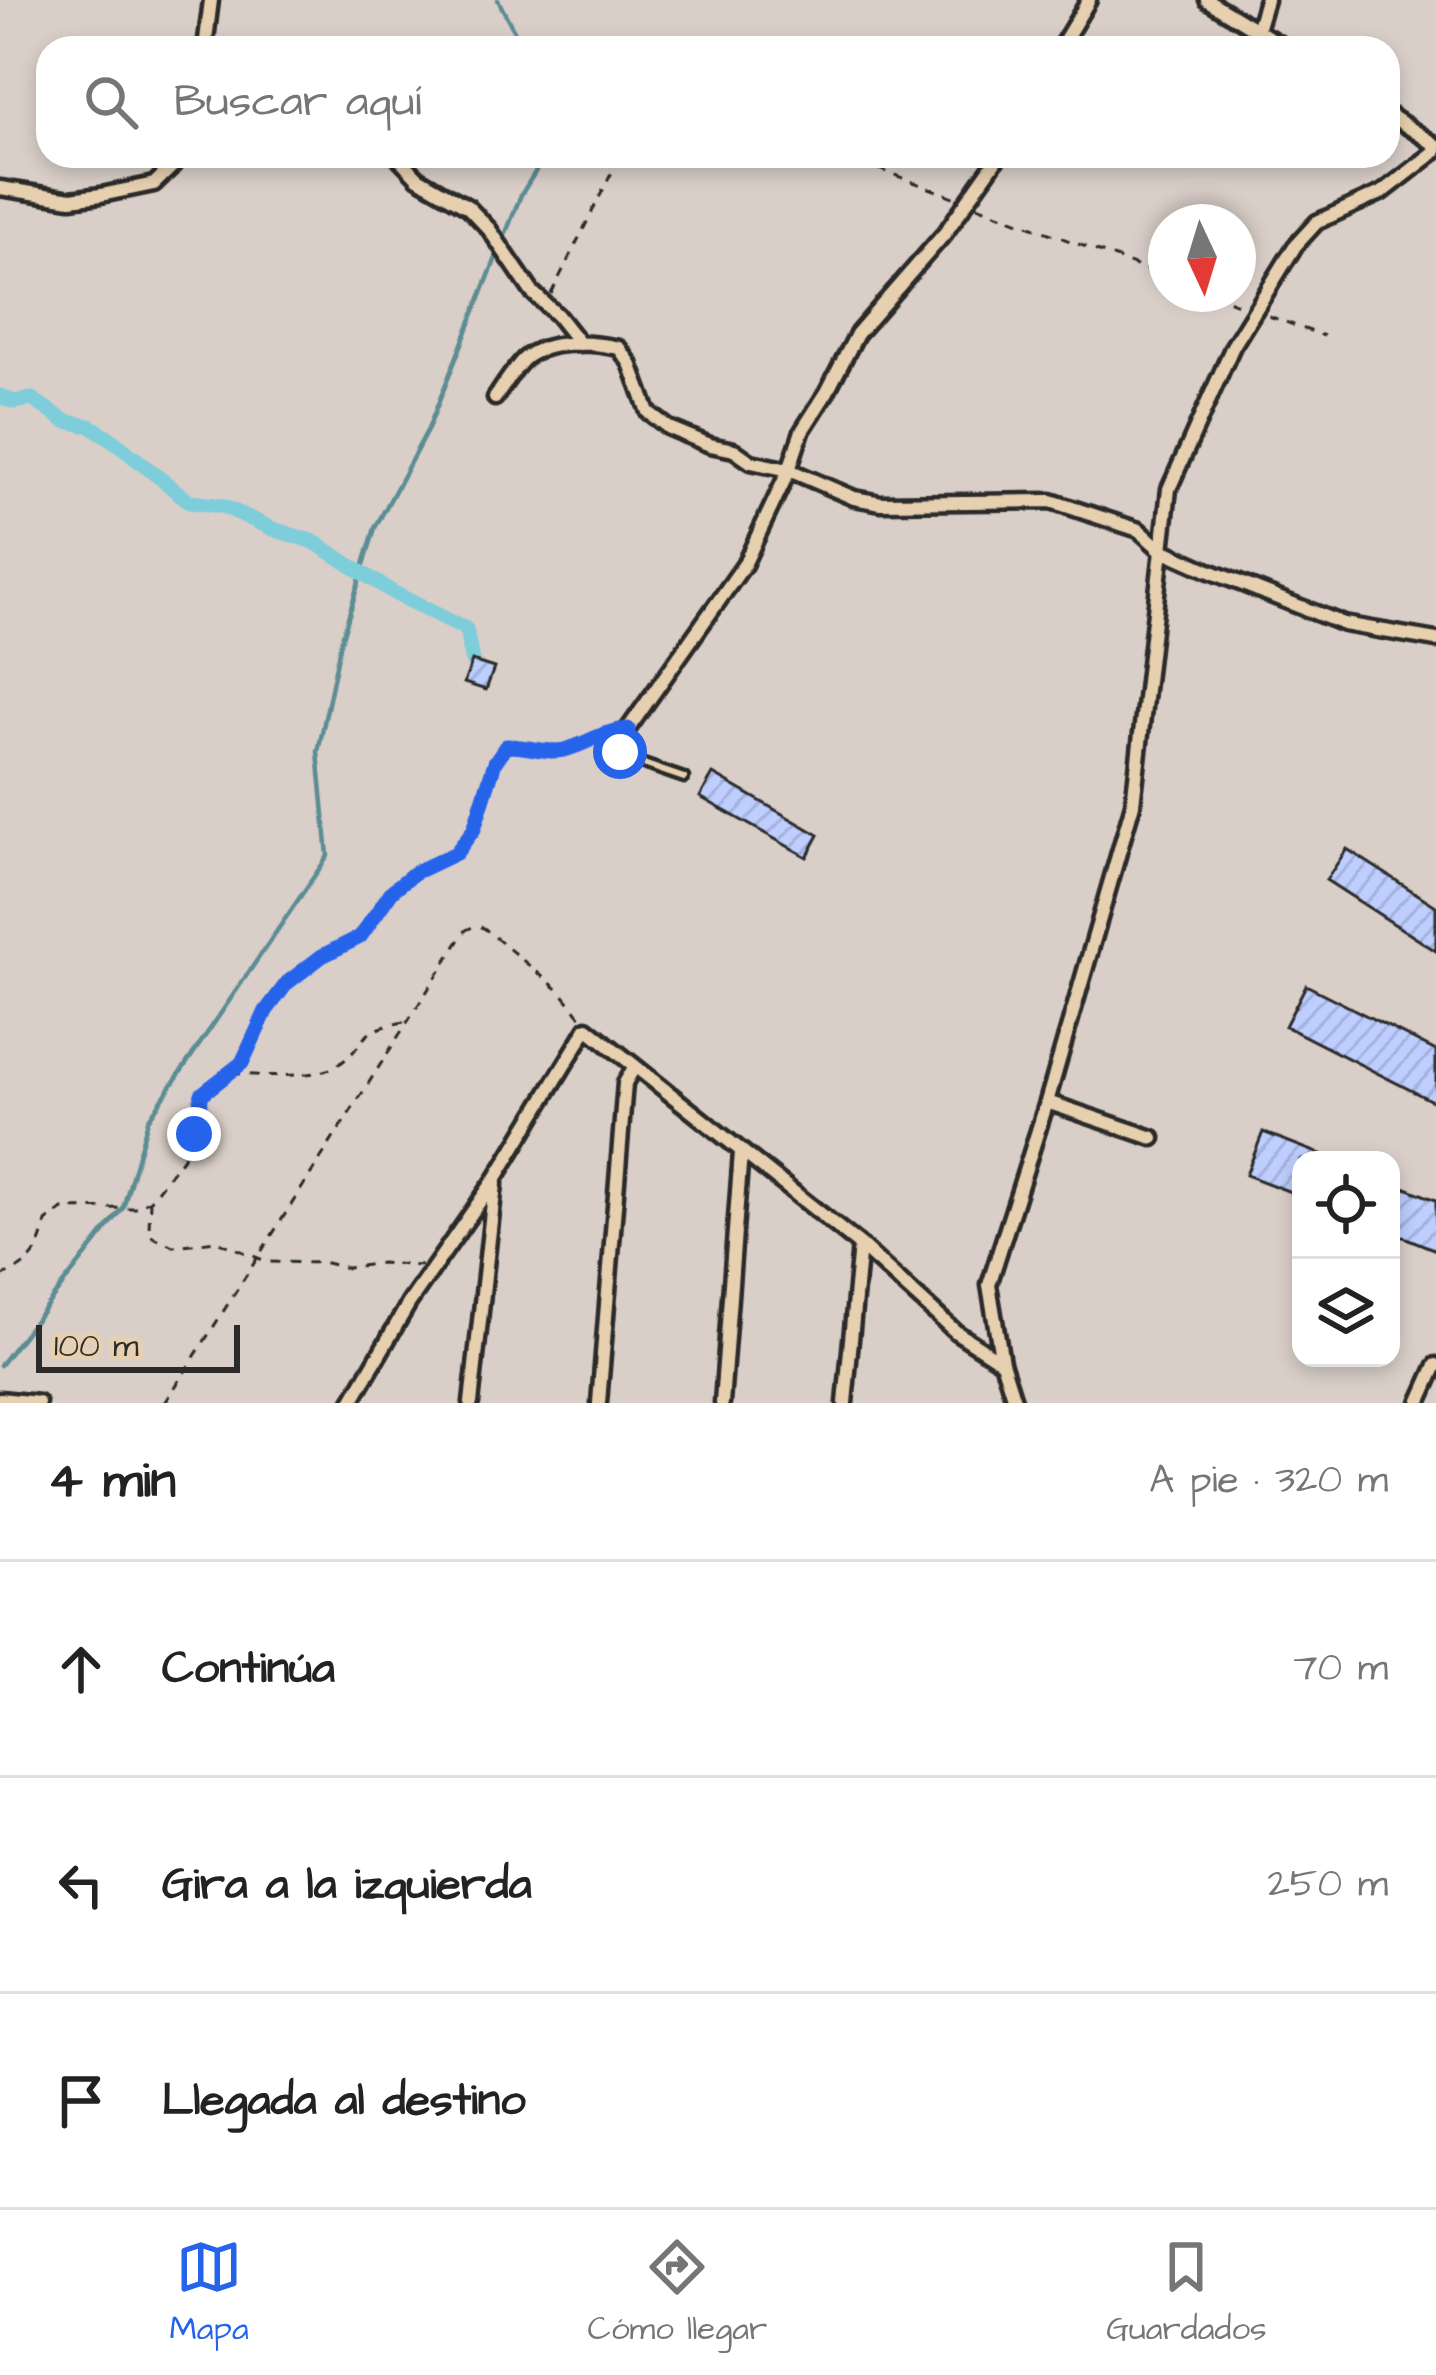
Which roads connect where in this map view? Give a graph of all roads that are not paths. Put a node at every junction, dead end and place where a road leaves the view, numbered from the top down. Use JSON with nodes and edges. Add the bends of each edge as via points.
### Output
{"nodes":[{"id":1,"x":211,"y":0,"type":"edge"},
{"id":2,"x":1089,"y":0,"type":"edge"},
{"id":3,"x":1207,"y":0,"type":"edge"},
{"id":4,"x":1266,"y":0,"type":"edge"},
{"id":5,"x":1257,"y":30,"type":"junction"},
{"id":6,"x":207,"y":36,"type":"edge"},
{"id":7,"x":1067,"y":36,"type":"edge"},
{"id":8,"x":1267,"y":36,"type":"edge"},
{"id":9,"x":1400,"y":122,"type":"edge"},
{"id":10,"x":1436,"y":148,"type":"edge"},
{"id":11,"x":171,"y":168,"type":"edge"},
{"id":12,"x":408,"y":168,"type":"edge"},
{"id":13,"x":990,"y":168,"type":"edge"},
{"id":14,"x":0,"y":188,"type":"edge"},
{"id":15,"x":580,"y":344,"type":"junction"},
{"id":16,"x":495,"y":398,"type":"dead end"},
{"id":17,"x":789,"y":470,"type":"junction"},
{"id":18,"x":1160,"y":549,"type":"junction"},
{"id":19,"x":1436,"y":640,"type":"edge"},
{"id":20,"x":628,"y":729,"type":"joint"},
{"id":21,"x":684,"y":778,"type":"dead end"},
{"id":22,"x":635,"y":1066,"type":"junction"},
{"id":23,"x":1047,"y":1102,"type":"junction"},
{"id":24,"x":1153,"y":1138,"type":"dead end"},
{"id":25,"x":741,"y":1152,"type":"junction"},
{"id":26,"x":496,"y":1178,"type":"junction"},
{"id":27,"x":860,"y":1245,"type":"junction"},
{"id":28,"x":1002,"y":1362,"type":"junction"},
{"id":29,"x":1436,"y":1365,"type":"edge"},
{"id":30,"x":0,"y":1399,"type":"edge"},
{"id":31,"x":38,"y":1403,"type":"edge"},
{"id":32,"x":351,"y":1403,"type":"edge"},
{"id":33,"x":471,"y":1403,"type":"edge"},
{"id":34,"x":599,"y":1403,"type":"edge"},
{"id":35,"x":722,"y":1403,"type":"edge"},
{"id":36,"x":845,"y":1403,"type":"edge"},
{"id":37,"x":1015,"y":1403,"type":"edge"},
{"id":38,"x":1419,"y":1403,"type":"edge"}],
"edges":[{"from":1,"to":6,"type":"street"},
{"from":2,"to":7,"type":"street"},
{"from":3,"to":5,"type":"street"},
{"from":4,"to":5,"type":"street"},
{"from":5,"to":8,"type":"street"},
{"from":9,"to":10,"type":"street"},
{"from":10,"to":18,"type":"street","via":[[1383,192],[1316,222],[1295,246],[1224,367],[1169,489]]},
{"from":11,"to":14,"type":"street","via":[[154,184],[71,199]]},
{"from":12,"to":15,"type":"street","via":[[468,207]]},
{"from":13,"to":17,"type":"street","via":[[857,334]]},
{"from":15,"to":16,"type":"street","via":[[532,354]]},
{"from":15,"to":17,"type":"street","via":[[619,348],[649,412],[670,428]]},
{"from":17,"to":18,"type":"street","via":[[880,503],[1039,499],[1139,530]]},
{"from":17,"to":20,"type":"street","via":[[744,565]]},
{"from":18,"to":19,"type":"street","via":[[1344,624]]},
{"from":18,"to":23,"type":"street","via":[[1133,804]]},
{"from":20,"to":21,"type":"lane","via":[[620,752],[626,758]]},
{"from":22,"to":25,"type":"street"},
{"from":22,"to":26,"type":"street","via":[[587,1028]]},
{"from":22,"to":34,"type":"street","via":[[625,1083]]},
{"from":23,"to":24,"type":"street"},
{"from":23,"to":28,"type":"street","via":[[989,1285]]},
{"from":25,"to":27,"type":"street"},
{"from":25,"to":35,"type":"street"},
{"from":26,"to":32,"type":"street"},
{"from":26,"to":33,"type":"street"},
{"from":27,"to":28,"type":"street","via":[[956,1332]]},
{"from":27,"to":36,"type":"street"},
{"from":28,"to":37,"type":"street"},
{"from":29,"to":38,"type":"street"},
{"from":30,"to":31,"type":"street"}]}
